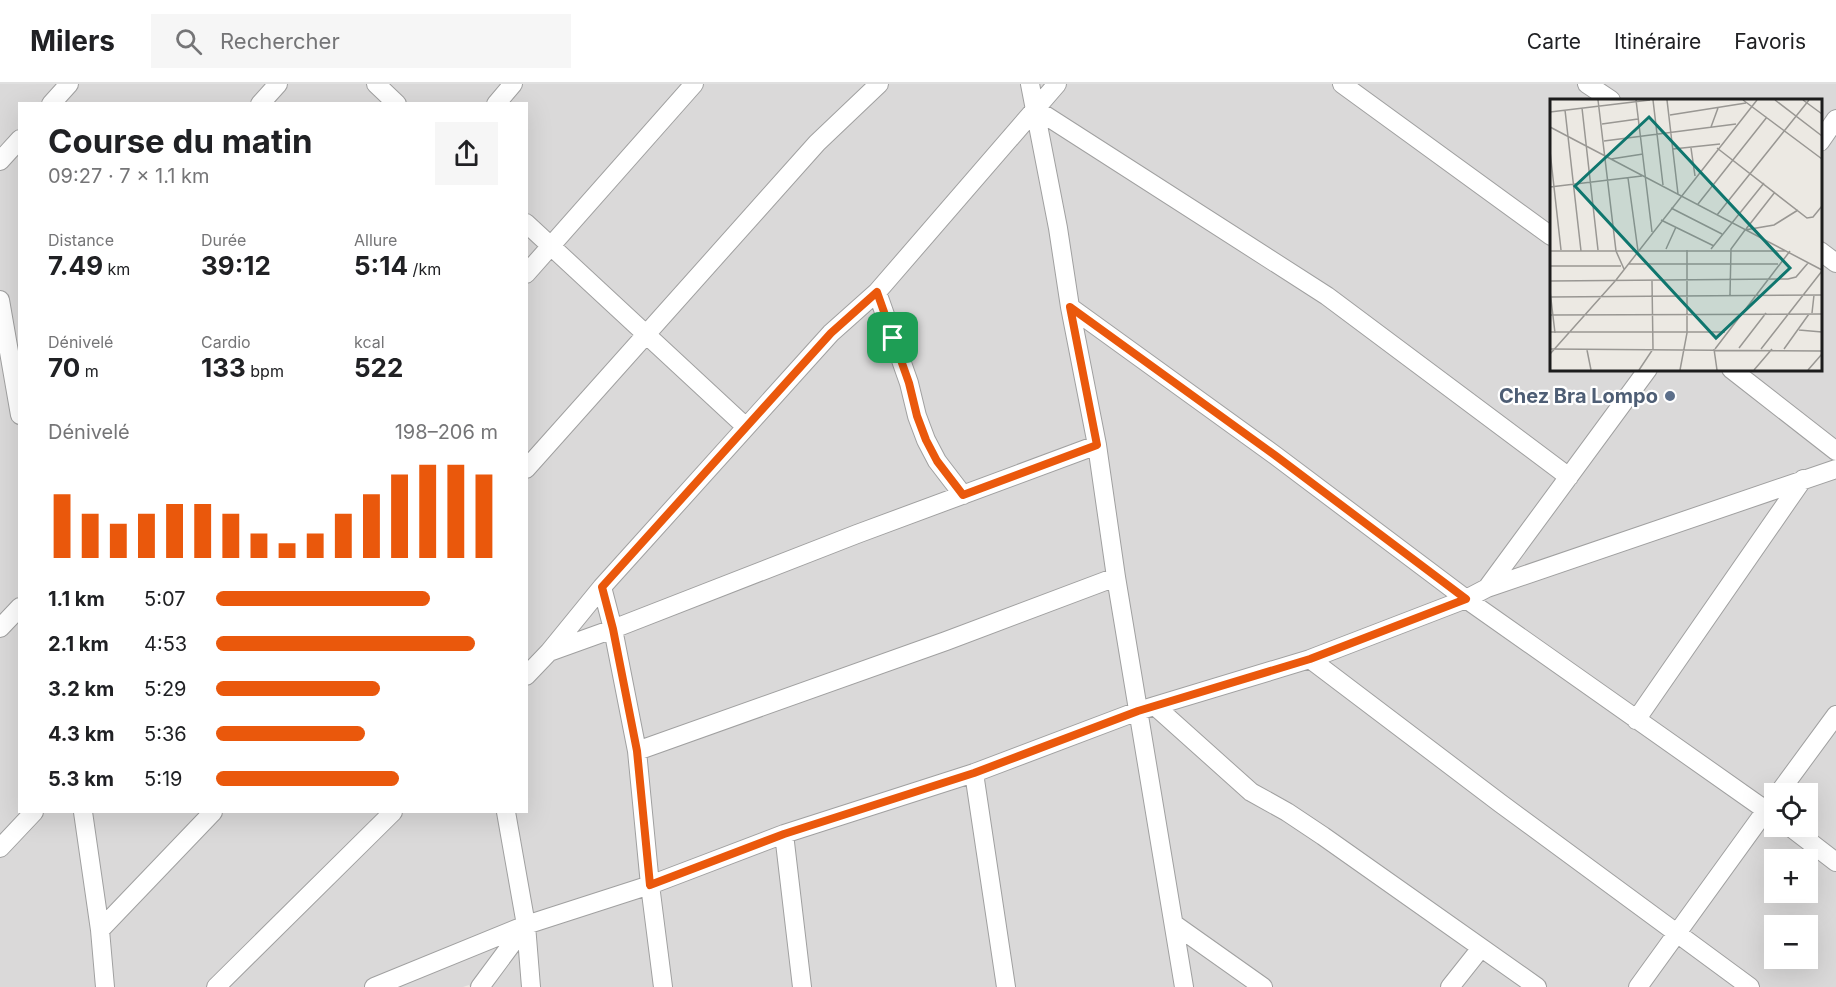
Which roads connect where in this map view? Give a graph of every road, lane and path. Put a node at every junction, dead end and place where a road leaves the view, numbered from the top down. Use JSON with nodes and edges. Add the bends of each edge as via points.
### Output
{"nodes":[{"id":1,"x":69,"y":84,"type":"edge"},
{"id":2,"x":278,"y":84,"type":"edge"},
{"id":3,"x":376,"y":84,"type":"edge"},
{"id":4,"x":513,"y":84,"type":"edge"},
{"id":5,"x":694,"y":84,"type":"edge"},
{"id":6,"x":879,"y":84,"type":"edge"},
{"id":7,"x":1030,"y":84,"type":"edge"},
{"id":8,"x":1056,"y":84,"type":"edge"},
{"id":9,"x":1342,"y":84,"type":"edge"},
{"id":10,"x":1587,"y":84,"type":"edge"},
{"id":11,"x":1610,"y":99,"type":"edge"},
{"id":12,"x":53,"y":102,"type":"edge"},
{"id":13,"x":262,"y":102,"type":"edge"},
{"id":14,"x":395,"y":102,"type":"edge"},
{"id":15,"x":498,"y":102,"type":"edge"},
{"id":16,"x":1034,"y":108,"type":"junction"},
{"id":17,"x":1836,"y":119,"type":"edge"},
{"id":18,"x":18,"y":141,"type":"edge"},
{"id":19,"x":1821,"y":141,"type":"edge"},
{"id":20,"x":0,"y":161,"type":"edge"},
{"id":21,"x":528,"y":225,"type":"edge"},
{"id":22,"x":1550,"y":236,"type":"edge"},
{"id":23,"x":552,"y":246,"type":"junction"},
{"id":24,"x":1821,"y":251,"type":"edge"},
{"id":25,"x":1836,"y":263,"type":"edge"},
{"id":26,"x":528,"y":272,"type":"edge"},
{"id":27,"x":877,"y":292,"type":"junction"},
{"id":28,"x":0,"y":300,"type":"edge"},
{"id":29,"x":1070,"y":307,"type":"junction"},
{"id":30,"x":646,"y":333,"type":"junction"},
{"id":31,"x":1647,"y":370,"type":"edge"},
{"id":32,"x":1732,"y":370,"type":"edge"},
{"id":33,"x":16,"y":378,"type":"edge"},
{"id":34,"x":0,"y":396,"type":"edge"},
{"id":35,"x":18,"y":396,"type":"edge"},
{"id":36,"x":746,"y":427,"type":"junction"},
{"id":37,"x":1097,"y":445,"type":"junction"},
{"id":38,"x":1836,"y":451,"type":"edge"},
{"id":39,"x":528,"y":467,"type":"edge"},
{"id":40,"x":1836,"y":469,"type":"edge"},
{"id":41,"x":1569,"y":477,"type":"junction"},
{"id":42,"x":1803,"y":479,"type":"junction"},
{"id":43,"x":963,"y":495,"type":"junction"},
{"id":44,"x":1116,"y":577,"type":"junction"},
{"id":45,"x":602,"y":587,"type":"junction"},
{"id":46,"x":1487,"y":588,"type":"junction"},
{"id":47,"x":1466,"y":599,"type":"junction"},
{"id":48,"x":18,"y":609,"type":"edge"},
{"id":49,"x":0,"y":628,"type":"edge"},
{"id":50,"x":613,"y":629,"type":"junction"},
{"id":51,"x":549,"y":652,"type":"junction"},
{"id":52,"x":1310,"y":659,"type":"junction"},
{"id":53,"x":528,"y":674,"type":"edge"},
{"id":54,"x":1147,"y":709,"type":"junction"},
{"id":55,"x":1836,"y":715,"type":"edge"},
{"id":56,"x":1636,"y":720,"type":"junction"},
{"id":57,"x":637,"y":751,"type":"junction"},
{"id":58,"x":974,"y":773,"type":"junction"},
{"id":59,"x":1787,"y":783,"type":"edge"},
{"id":60,"x":1764,"y":803,"type":"edge"},
{"id":61,"x":33,"y":813,"type":"edge"},
{"id":62,"x":82,"y":813,"type":"edge"},
{"id":63,"x":212,"y":813,"type":"edge"},
{"id":64,"x":392,"y":813,"type":"edge"},
{"id":65,"x":506,"y":813,"type":"edge"},
{"id":66,"x":1764,"y":819,"type":"edge"},
{"id":67,"x":784,"y":834,"type":"junction"},
{"id":68,"x":1803,"y":837,"type":"edge"},
{"id":69,"x":0,"y":848,"type":"edge"},
{"id":70,"x":1836,"y":862,"type":"edge"},
{"id":71,"x":650,"y":885,"type":"junction"},
{"id":72,"x":1174,"y":924,"type":"junction"},
{"id":73,"x":526,"y":925,"type":"junction"},
{"id":74,"x":100,"y":930,"type":"junction"},
{"id":75,"x":1677,"y":933,"type":"junction"},
{"id":76,"x":1481,"y":948,"type":"junction"},
{"id":77,"x":105,"y":987,"type":"edge"},
{"id":78,"x":216,"y":987,"type":"edge"},
{"id":79,"x":374,"y":987,"type":"edge"},
{"id":80,"x":480,"y":987,"type":"edge"},
{"id":81,"x":531,"y":987,"type":"edge"},
{"id":82,"x":663,"y":987,"type":"edge"},
{"id":83,"x":802,"y":987,"type":"edge"},
{"id":84,"x":1006,"y":987,"type":"edge"},
{"id":85,"x":1184,"y":987,"type":"edge"},
{"id":86,"x":1263,"y":987,"type":"edge"},
{"id":87,"x":1450,"y":987,"type":"edge"},
{"id":88,"x":1537,"y":987,"type":"edge"},
{"id":89,"x":1638,"y":987,"type":"edge"},
{"id":90,"x":1750,"y":987,"type":"edge"}],
"edges":[{"from":1,"to":12,"type":"street"},
{"from":2,"to":13,"type":"street"},
{"from":3,"to":14,"type":"street"},
{"from":4,"to":15,"type":"street"},
{"from":5,"to":23,"type":"street"},
{"from":6,"to":30,"type":"street","via":[[817,142]]},
{"from":7,"to":16,"type":"street"},
{"from":8,"to":16,"type":"street"},
{"from":9,"to":22,"type":"street"},
{"from":10,"to":11,"type":"street"},
{"from":16,"to":27,"type":"street"},
{"from":16,"to":29,"type":"street"},
{"from":16,"to":41,"type":"street","via":[[1327,296]]},
{"from":17,"to":19,"type":"street"},
{"from":18,"to":20,"type":"street"},
{"from":21,"to":23,"type":"street"},
{"from":23,"to":26,"type":"street"},
{"from":23,"to":30,"type":"street"},
{"from":24,"to":25,"type":"street"},
{"from":27,"to":36,"type":"street","via":[[831,333]]},
{"from":27,"to":43,"type":"street","via":[[926,440]]},
{"from":28,"to":33,"type":"street"},
{"from":29,"to":37,"type":"street"},
{"from":29,"to":47,"type":"street"},
{"from":30,"to":36,"type":"street"},
{"from":30,"to":39,"type":"street"},
{"from":31,"to":41,"type":"street"},
{"from":32,"to":38,"type":"street"},
{"from":33,"to":34,"type":"street"},
{"from":33,"to":35,"type":"street"},
{"from":36,"to":45,"type":"street"},
{"from":37,"to":43,"type":"street"},
{"from":37,"to":44,"type":"street"},
{"from":40,"to":42,"type":"street"},
{"from":41,"to":46,"type":"street"},
{"from":42,"to":46,"type":"street"},
{"from":42,"to":56,"type":"street"},
{"from":43,"to":50,"type":"street"},
{"from":44,"to":54,"type":"street"},
{"from":44,"to":57,"type":"street"},
{"from":45,"to":50,"type":"street"},
{"from":45,"to":51,"type":"street"},
{"from":46,"to":47,"type":"street"},
{"from":47,"to":52,"type":"street"},
{"from":47,"to":56,"type":"street"},
{"from":48,"to":49,"type":"street"},
{"from":50,"to":51,"type":"street"},
{"from":50,"to":57,"type":"street"},
{"from":51,"to":53,"type":"street"},
{"from":52,"to":54,"type":"street"},
{"from":52,"to":75,"type":"street"},
{"from":54,"to":58,"type":"street"},
{"from":54,"to":72,"type":"street"},
{"from":54,"to":76,"type":"street","via":[[1251,792],[1323,836]]},
{"from":55,"to":59,"type":"street"},
{"from":56,"to":60,"type":"street"},
{"from":57,"to":71,"type":"street"},
{"from":58,"to":67,"type":"street"},
{"from":58,"to":84,"type":"street"},
{"from":61,"to":69,"type":"street"},
{"from":62,"to":74,"type":"street"},
{"from":63,"to":74,"type":"street"},
{"from":64,"to":78,"type":"street"},
{"from":65,"to":73,"type":"street"},
{"from":66,"to":75,"type":"street"},
{"from":67,"to":71,"type":"street"},
{"from":67,"to":83,"type":"street"},
{"from":68,"to":70,"type":"street"},
{"from":71,"to":73,"type":"street"},
{"from":71,"to":82,"type":"street"},
{"from":72,"to":85,"type":"street"},
{"from":72,"to":86,"type":"street"},
{"from":73,"to":79,"type":"street"},
{"from":73,"to":80,"type":"street"},
{"from":73,"to":81,"type":"street"},
{"from":74,"to":77,"type":"street"},
{"from":75,"to":89,"type":"street"},
{"from":75,"to":90,"type":"street"},
{"from":76,"to":87,"type":"street"},
{"from":76,"to":88,"type":"street"}]}
